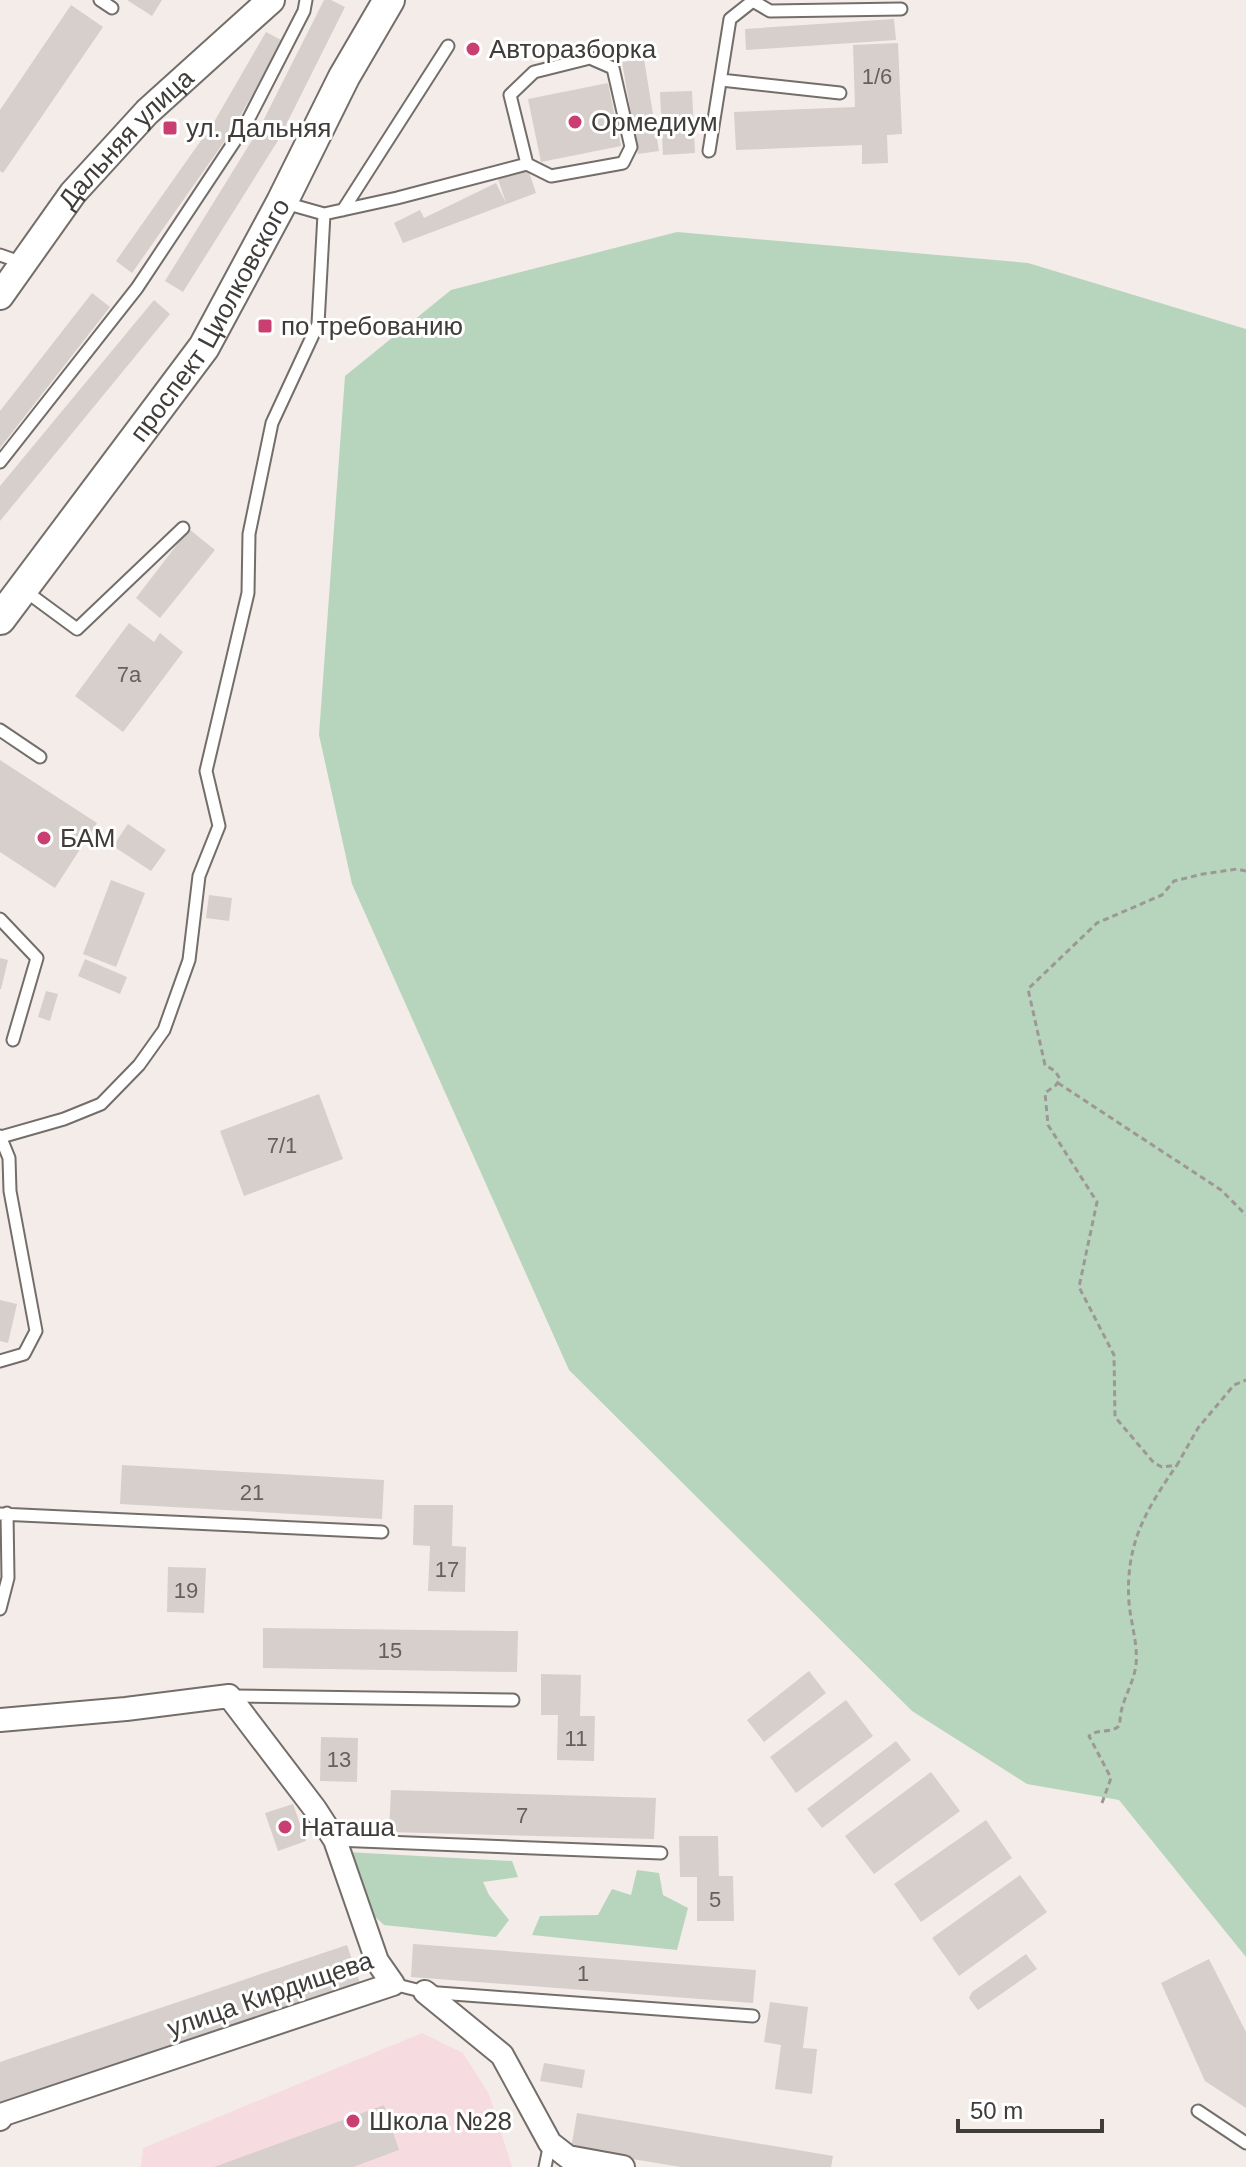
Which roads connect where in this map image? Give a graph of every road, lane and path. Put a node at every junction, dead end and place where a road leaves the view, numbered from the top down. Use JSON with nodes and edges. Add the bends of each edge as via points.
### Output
{"nodes":[{"id":1,"x":100,"y":0,"type":"edge"},
{"id":2,"x":271,"y":0,"type":"edge"},
{"id":3,"x":306,"y":0,"type":"edge"},
{"id":4,"x":389,"y":0,"type":"edge"},
{"id":5,"x":754,"y":0,"type":"edge"},
{"id":6,"x":112,"y":8,"type":"dead end"},
{"id":7,"x":901,"y":9,"type":"dead end"},
{"id":8,"x":448,"y":46,"type":"dead end"},
{"id":9,"x":721,"y":80,"type":"junction"},
{"id":10,"x":840,"y":93,"type":"dead end"},
{"id":11,"x":709,"y":151,"type":"dead end"},
{"id":12,"x":527,"y":164,"type":"junction"},
{"id":13,"x":282,"y":202,"type":"junction"},
{"id":14,"x":343,"y":210,"type":"junction"},
{"id":15,"x":324,"y":214,"type":"junction"},
{"id":16,"x":12,"y":259,"type":"edge"},
{"id":17,"x":0,"y":296,"type":"edge"},
{"id":18,"x":0,"y":462,"type":"edge"},
{"id":19,"x":183,"y":528,"type":"dead end"},
{"id":20,"x":24,"y":589,"type":"junction"},
{"id":21,"x":0,"y":619,"type":"edge"},
{"id":22,"x":0,"y":730,"type":"edge"},
{"id":23,"x":40,"y":757,"type":"dead end"},
{"id":24,"x":1246,"y":871,"type":"edge"},
{"id":25,"x":0,"y":919,"type":"edge"},
{"id":26,"x":13,"y":1040,"type":"dead end"},
{"id":27,"x":1058,"y":1083,"type":"junction"},
{"id":28,"x":1,"y":1136,"type":"edge"},
{"id":29,"x":1246,"y":1215,"type":"edge"},
{"id":30,"x":0,"y":1361,"type":"edge"},
{"id":31,"x":1246,"y":1380,"type":"edge"},
{"id":32,"x":1177,"y":1465,"type":"junction"},
{"id":33,"x":4,"y":1514,"type":"edge"},
{"id":34,"x":382,"y":1532,"type":"dead end"},
{"id":35,"x":0,"y":1609,"type":"edge"},
{"id":36,"x":229,"y":1696,"type":"junction"},
{"id":37,"x":513,"y":1700,"type":"dead end"},
{"id":38,"x":0,"y":1720,"type":"edge"},
{"id":39,"x":1102,"y":1803,"type":"dead end"},
{"id":40,"x":335,"y":1840,"type":"junction"},
{"id":41,"x":661,"y":1853,"type":"dead end"},
{"id":42,"x":393,"y":1984,"type":"junction"},
{"id":43,"x":425,"y":1992,"type":"junction"},
{"id":44,"x":753,"y":2016,"type":"dead end"},
{"id":45,"x":1198,"y":2111,"type":"dead end"},
{"id":46,"x":0,"y":2119,"type":"edge"},
{"id":47,"x":550,"y":2143,"type":"junction"},
{"id":48,"x":1246,"y":2143,"type":"edge"},
{"id":49,"x":545,"y":2167,"type":"edge"},
{"id":50,"x":623,"y":2167,"type":"edge"}],
"edges":[{"from":1,"to":6,"type":"lane"},
{"from":2,"to":16,"type":"street","name":"Дальняя улица","via":[[147,112]]},
{"from":3,"to":18,"type":"lane","via":[[246,124],[137,288]]},
{"from":4,"to":13,"type":"main road","name":"проспект Циолковского"},
{"from":5,"to":7,"type":"lane","via":[[770,11]]},
{"from":5,"to":9,"type":"lane","via":[[730,19]]},
{"from":8,"to":14,"type":"lane"},
{"from":9,"to":10,"type":"lane"},
{"from":9,"to":11,"type":"lane"},
{"from":12,"to":12,"type":"lane","via":[[551,176],[623,163],[631,147],[613,68],[590,58],[534,72],[510,95]]},
{"from":12,"to":14,"type":"lane"},
{"from":13,"to":15,"type":"lane"},
{"from":13,"to":20,"type":"main road","name":"проспект Циолковского","via":[[204,347]]},
{"from":14,"to":15,"type":"lane"},
{"from":15,"to":28,"type":"lane","via":[[318,324],[272,423],[249,534],[248,593],[206,771],[219,826],[199,876],[189,960],[164,1030],[101,1104]]},
{"from":16,"to":17,"type":"street","name":"Дальняя улица"},
{"from":19,"to":20,"type":"lane","via":[[77,629]]},
{"from":20,"to":21,"type":"main road","name":"проспект Циолковского"},
{"from":22,"to":23,"type":"lane"},
{"from":24,"to":27,"type":"path","via":[[1174,881],[1162,895],[1097,923],[1028,989],[1045,1065],[1055,1071]]},
{"from":25,"to":26,"type":"lane","via":[[37,958]]},
{"from":27,"to":29,"type":"path","via":[[1221,1190]]},
{"from":27,"to":32,"type":"path","via":[[1045,1093],[1048,1125],[1097,1202],[1079,1287],[1114,1355],[1115,1417],[1154,1463]]},
{"from":28,"to":30,"type":"lane","via":[[36,1331],[24,1354]]},
{"from":31,"to":32,"type":"path","via":[[1234,1385],[1198,1428]]},
{"from":32,"to":39,"type":"path","via":[[1148,1506],[1135,1539],[1128,1591],[1135,1667],[1120,1725],[1089,1736],[1111,1778]]},
{"from":33,"to":34,"type":"lane"},
{"from":33,"to":35,"type":"lane","via":[[8,1578]]},
{"from":36,"to":37,"type":"lane"},
{"from":36,"to":38,"type":"street"},
{"from":36,"to":40,"type":"street","name":"улица Кирдищева"},
{"from":40,"to":41,"type":"lane"},
{"from":40,"to":42,"type":"street","name":"улица Кирдищева","via":[[377,1961]]},
{"from":42,"to":43,"type":"lane"},
{"from":42,"to":46,"type":"street","name":"улица Кирдищева"},
{"from":43,"to":44,"type":"lane"},
{"from":43,"to":47,"type":"street","via":[[502,2055]]},
{"from":45,"to":48,"type":"lane"},
{"from":47,"to":49,"type":"lane"},
{"from":47,"to":50,"type":"street","via":[[568,2157]]}]}
